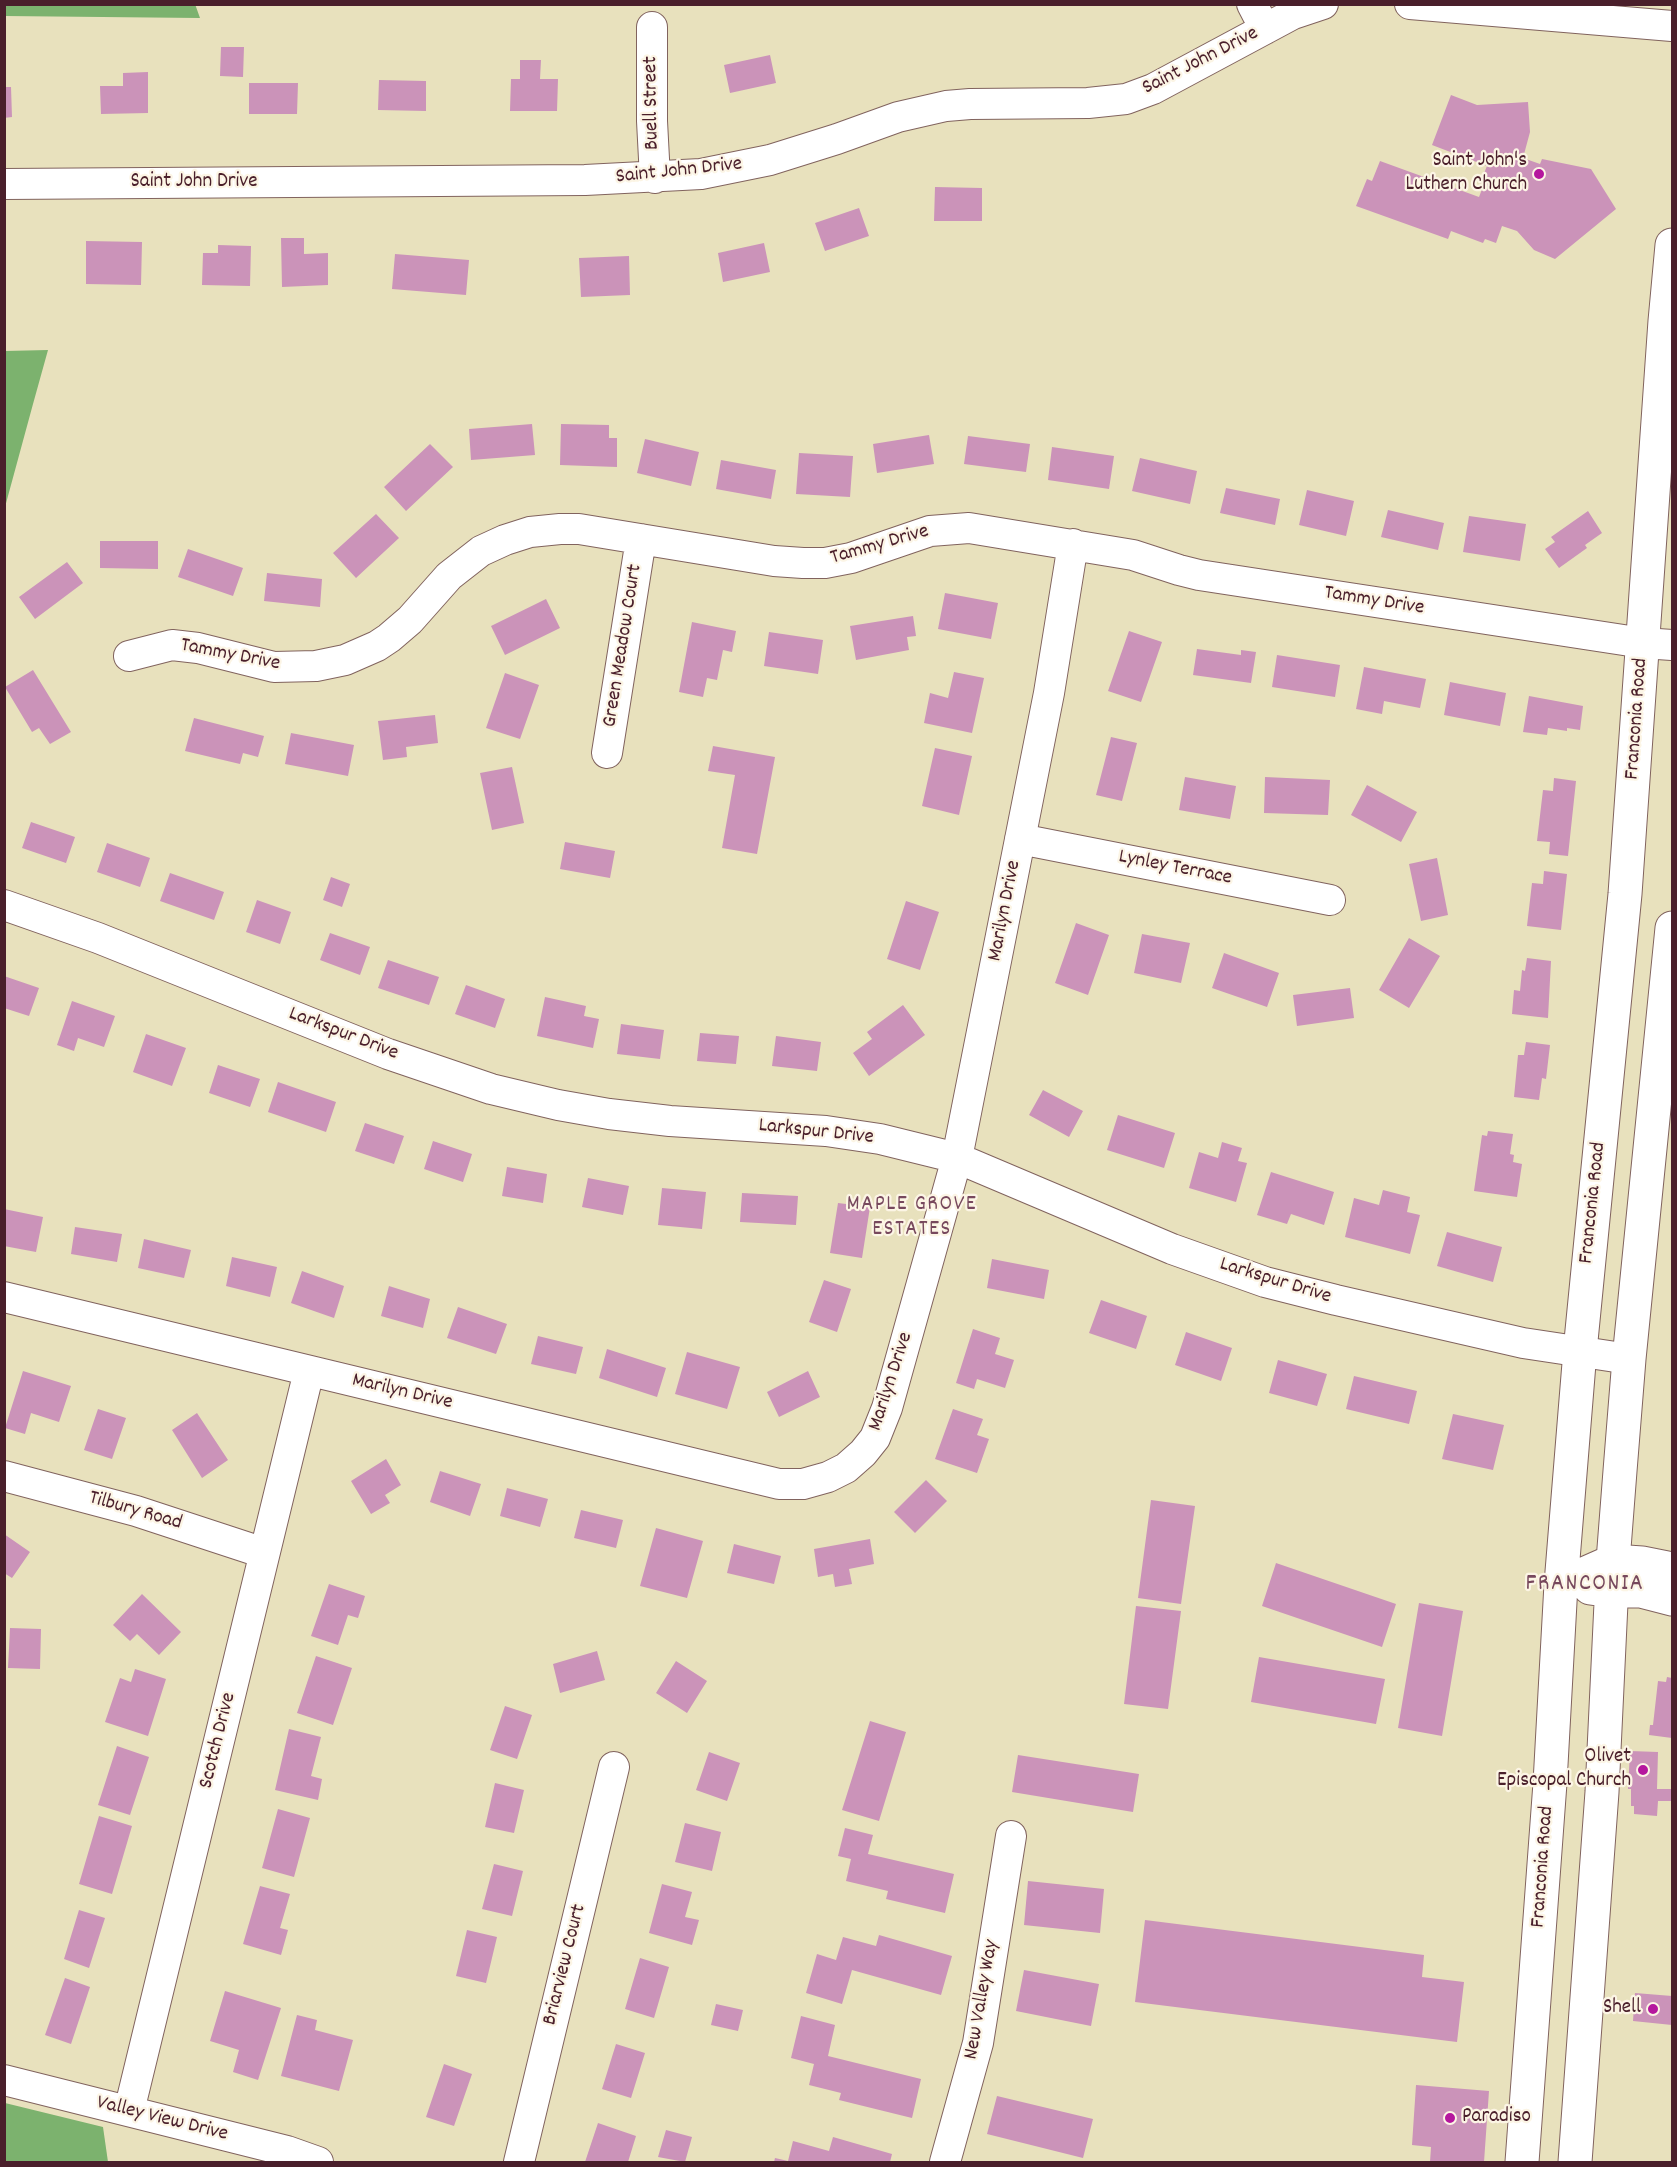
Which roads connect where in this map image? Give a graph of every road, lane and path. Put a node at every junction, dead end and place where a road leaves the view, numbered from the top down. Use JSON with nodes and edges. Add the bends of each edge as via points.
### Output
{"nodes":[{"id":1,"x":1323,"y":4,"type":"edge"},
{"id":2,"x":1410,"y":4,"type":"edge"},
{"id":3,"x":1258,"y":17,"type":"edge"},
{"id":4,"x":1672,"y":26,"type":"edge"},
{"id":5,"x":652,"y":27,"type":"dead end"},
{"id":6,"x":655,"y":178,"type":"junction"},
{"id":7,"x":4,"y":184,"type":"edge"},
{"id":8,"x":1672,"y":245,"type":"edge"},
{"id":9,"x":1669,"y":322,"type":"edge"},
{"id":10,"x":640,"y":539,"type":"junction"},
{"id":11,"x":1073,"y":544,"type":"junction"},
{"id":12,"x":1658,"y":644,"type":"edge"},
{"id":13,"x":129,"y":656,"type":"dead end"},
{"id":14,"x":606,"y":753,"type":"dead end"},
{"id":15,"x":1020,"y":839,"type":"junction"},
{"id":16,"x":1330,"y":900,"type":"dead end"},
{"id":17,"x":4,"y":905,"type":"edge"},
{"id":18,"x":1672,"y":928,"type":"edge"},
{"id":19,"x":957,"y":1158,"type":"junction"},
{"id":20,"x":4,"y":1297,"type":"edge"},
{"id":21,"x":1580,"y":1352,"type":"junction"},
{"id":22,"x":1629,"y":1359,"type":"junction"},
{"id":23,"x":309,"y":1371,"type":"junction"},
{"id":24,"x":4,"y":1476,"type":"edge"},
{"id":25,"x":264,"y":1553,"type":"junction"},
{"id":26,"x":1672,"y":1569,"type":"edge"},
{"id":27,"x":1612,"y":1576,"type":"junction"},
{"id":28,"x":1561,"y":1584,"type":"junction"},
{"id":29,"x":1672,"y":1599,"type":"edge"},
{"id":30,"x":614,"y":1767,"type":"dead end"},
{"id":31,"x":1011,"y":1836,"type":"dead end"},
{"id":32,"x":4,"y":2080,"type":"edge"},
{"id":33,"x":129,"y":2111,"type":"junction"},
{"id":34,"x":318,"y":2163,"type":"edge"},
{"id":35,"x":519,"y":2163,"type":"edge"},
{"id":36,"x":945,"y":2163,"type":"edge"},
{"id":37,"x":1522,"y":2163,"type":"edge"},
{"id":38,"x":1575,"y":2163,"type":"edge"}],
"edges":[{"from":1,"to":3,"type":"street","name":"Saint John Drive","via":[[1293,14]]},
{"from":2,"to":4,"type":"street"},
{"from":3,"to":6,"type":"street","name":"Saint John Drive","via":[[1153,89],[1126,99],[946,106],[898,117],[770,160],[701,174]]},
{"from":5,"to":6,"type":"street","name":"Buell Street"},
{"from":6,"to":7,"type":"street","name":"Saint John Drive"},
{"from":8,"to":9,"type":"main road","name":"Franconia Road"},
{"from":9,"to":12,"type":"main road","name":"Franconia Road"},
{"from":10,"to":11,"type":"street","name":"Tammy Drive","via":[[803,563],[850,558],[901,539],[947,528]]},
{"from":10,"to":13,"type":"street","name":"Tammy Drive","via":[[560,529],[505,540],[459,567],[410,621],[389,638],[345,660],[316,666],[274,667],[171,645]]},
{"from":10,"to":14,"type":"street","name":"Green Meadow Court"},
{"from":11,"to":12,"type":"street","name":"Tammy Drive","via":[[1133,555],[1199,574]]},
{"from":11,"to":15,"type":"street","name":"Marilyn Drive"},
{"from":12,"to":21,"type":"main road","name":"Franconia Road","via":[[1625,894]]},
{"from":15,"to":16,"type":"street","name":"Lynley Terrace"},
{"from":15,"to":19,"type":"street","name":"Marilyn Drive"},
{"from":17,"to":19,"type":"street","name":"Larkspur Drive","via":[[98,938],[388,1054],[491,1089],[619,1115],[826,1131],[880,1139]]},
{"from":18,"to":22,"type":"main road"},
{"from":19,"to":21,"type":"street","name":"Larkspur Drive","via":[[1172,1249],[1265,1282],[1511,1341]]},
{"from":19,"to":23,"type":"street","name":"Marilyn Drive","via":[[883,1418],[863,1453],[828,1477],[803,1484],[779,1484]]},
{"from":20,"to":23,"type":"street","name":"Marilyn Drive"},
{"from":21,"to":22,"type":"street","name":"Larkspur Drive"},
{"from":21,"to":28,"type":"main road","name":"Franconia Road"},
{"from":22,"to":27,"type":"main road"},
{"from":23,"to":25,"type":"street","name":"Scotch Drive"},
{"from":24,"to":25,"type":"street","name":"Tilbury Road","via":[[136,1511]]},
{"from":25,"to":33,"type":"street","name":"Scotch Drive"},
{"from":26,"to":27,"type":"main road","via":[[1642,1563]]},
{"from":27,"to":28,"type":"main road"},
{"from":27,"to":29,"type":"main road","via":[[1641,1591]]},
{"from":27,"to":38,"type":"main road","via":[[1602,1792]]},
{"from":28,"to":37,"type":"main road","name":"Franconia Road"},
{"from":30,"to":35,"type":"street","name":"Briarview Court"},
{"from":31,"to":36,"type":"street","name":"New Valley Way","via":[[978,2043]]},
{"from":32,"to":33,"type":"street","name":"Valley View Drive"},
{"from":33,"to":34,"type":"street","name":"Valley View Drive","via":[[286,2151]]}]}
